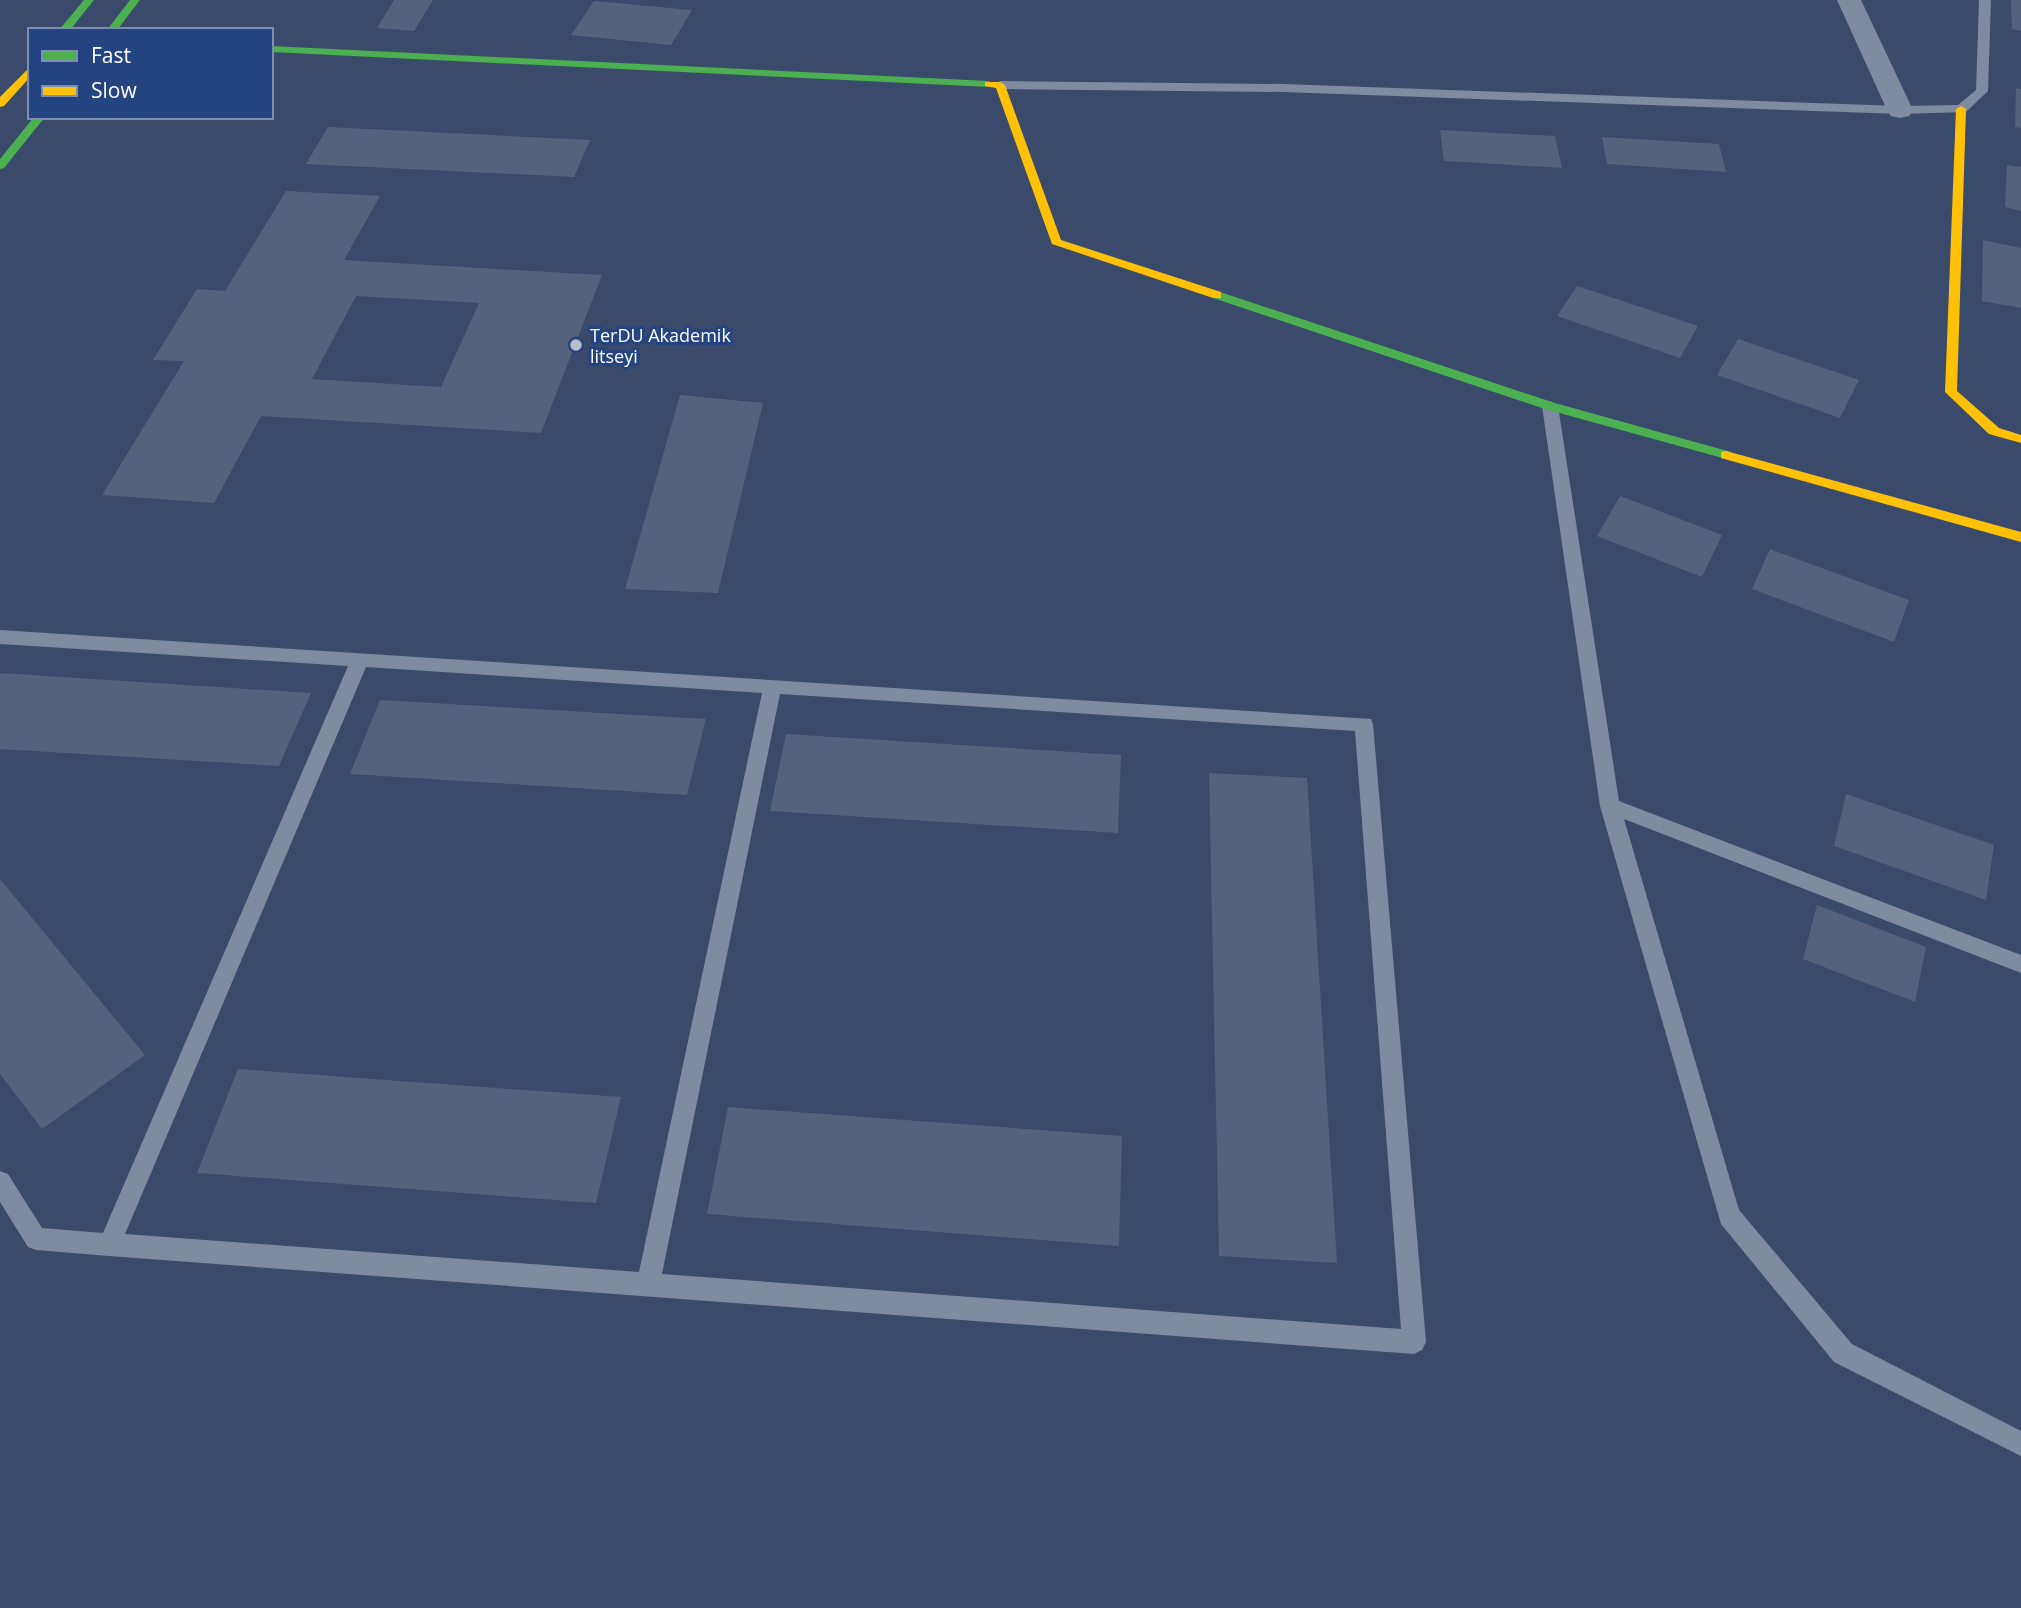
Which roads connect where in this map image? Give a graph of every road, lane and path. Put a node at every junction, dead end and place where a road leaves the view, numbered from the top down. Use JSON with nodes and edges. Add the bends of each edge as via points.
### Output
{"nodes":[{"id":1,"x":89,"y":0,"type":"edge"},
{"id":2,"x":135,"y":0,"type":"edge"},
{"id":3,"x":1849,"y":0,"type":"edge"},
{"id":4,"x":1985,"y":0,"type":"edge"},
{"id":5,"x":66,"y":28,"type":"edge"},
{"id":6,"x":114,"y":28,"type":"edge"},
{"id":7,"x":273,"y":49,"type":"edge"},
{"id":8,"x":28,"y":72,"type":"edge"},
{"id":9,"x":1000,"y":85,"type":"junction"},
{"id":10,"x":0,"y":104,"type":"edge"},
{"id":11,"x":1961,"y":109,"type":"junction"},
{"id":12,"x":1900,"y":110,"type":"junction"},
{"id":13,"x":38,"y":119,"type":"edge"},
{"id":14,"x":0,"y":166,"type":"edge"},
{"id":15,"x":1550,"y":406,"type":"junction"},
{"id":16,"x":2021,"y":439,"type":"edge"},
{"id":17,"x":2021,"y":537,"type":"edge"},
{"id":18,"x":0,"y":637,"type":"edge"},
{"id":19,"x":360,"y":659,"type":"junction"},
{"id":20,"x":772,"y":686,"type":"junction"},
{"id":21,"x":1610,"y":806,"type":"junction"},
{"id":22,"x":2021,"y":964,"type":"edge"},
{"id":23,"x":0,"y":1182,"type":"edge"},
{"id":24,"x":109,"y":1245,"type":"junction"},
{"id":25,"x":648,"y":1284,"type":"junction"},
{"id":26,"x":2021,"y":1444,"type":"edge"}],
"edges":[{"from":1,"to":5,"type":"main road"},
{"from":2,"to":6,"type":"main road"},
{"from":3,"to":12,"type":"street"},
{"from":4,"to":11,"type":"lane","via":[[1982,91]]},
{"from":7,"to":9,"type":"main road"},
{"from":8,"to":10,"type":"main road"},
{"from":9,"to":12,"type":"lane","via":[[1296,88]]},
{"from":9,"to":15,"type":"main road","via":[[1056,242]]},
{"from":11,"to":12,"type":"lane"},
{"from":11,"to":16,"type":"main road","via":[[1951,392],[1994,431]]},
{"from":13,"to":14,"type":"main road"},
{"from":15,"to":17,"type":"main road"},
{"from":15,"to":21,"type":"lane"},
{"from":18,"to":19,"type":"lane"},
{"from":19,"to":20,"type":"lane"},
{"from":19,"to":24,"type":"lane"},
{"from":20,"to":25,"type":"lane"},
{"from":20,"to":25,"type":"lane","via":[[1364,724],[1414,1342]]},
{"from":21,"to":22,"type":"lane"},
{"from":21,"to":26,"type":"lane","via":[[1729,1216],[1843,1353]]},
{"from":23,"to":24,"type":"lane","via":[[36,1239]]},
{"from":24,"to":25,"type":"lane"}]}
